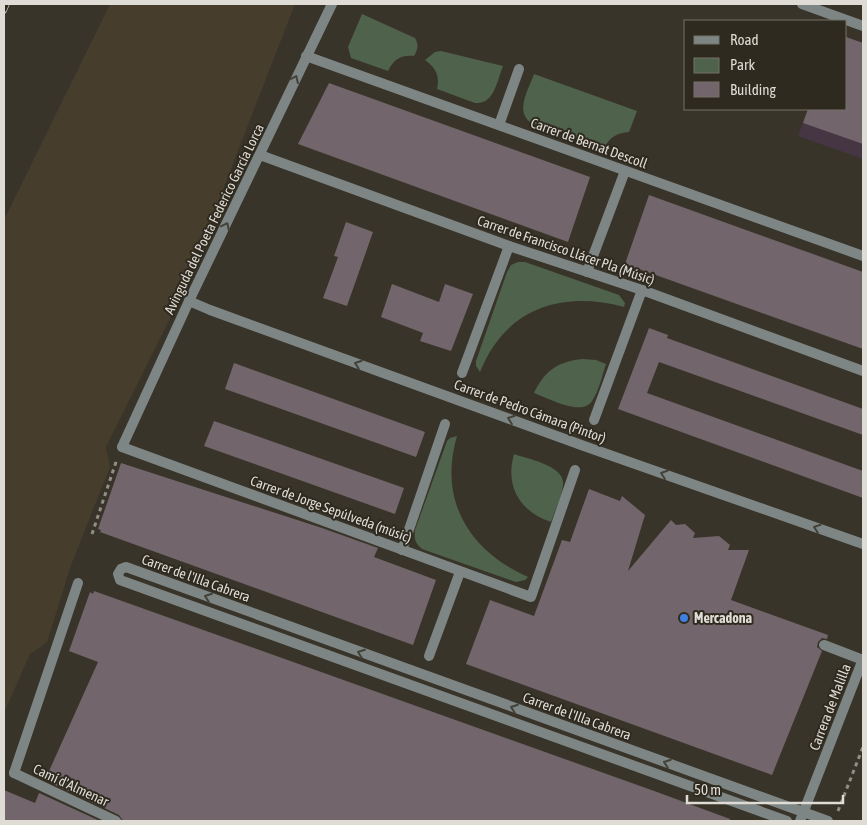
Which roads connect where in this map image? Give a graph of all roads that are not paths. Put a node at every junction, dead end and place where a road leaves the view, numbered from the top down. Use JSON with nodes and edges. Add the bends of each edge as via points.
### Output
{"nodes":[{"id":1,"x":332,"y":4,"type":"edge"},
{"id":2,"x":802,"y":4,"type":"edge"},
{"id":3,"x":846,"y":20,"type":"edge"},
{"id":4,"x":847,"y":20,"type":"edge"},
{"id":5,"x":863,"y":26,"type":"edge"},
{"id":6,"x":306,"y":56,"type":"junction"},
{"id":7,"x":519,"y":69,"type":"dead end"},
{"id":8,"x":499,"y":125,"type":"junction"},
{"id":9,"x":260,"y":155,"type":"junction"},
{"id":10,"x":625,"y":170,"type":"junction"},
{"id":11,"x":508,"y":246,"type":"junction"},
{"id":12,"x":863,"y":256,"type":"edge"},
{"id":13,"x":587,"y":272,"type":"junction"},
{"id":14,"x":642,"y":290,"type":"junction"},
{"id":15,"x":189,"y":302,"type":"junction"},
{"id":16,"x":863,"y":371,"type":"edge"},
{"id":17,"x":462,"y":372,"type":"dead end"},
{"id":18,"x":594,"y":420,"type":"dead end"},
{"id":19,"x":445,"y":424,"type":"dead end"},
{"id":20,"x":122,"y":447,"type":"joint"},
{"id":21,"x":575,"y":470,"type":"dead end"},
{"id":22,"x":863,"y":544,"type":"edge"},
{"id":23,"x":402,"y":550,"type":"junction"},
{"id":24,"x":460,"y":572,"type":"junction"},
{"id":25,"x":78,"y":583,"type":"dead end"},
{"id":26,"x":824,"y":645,"type":"dead end"},
{"id":27,"x":429,"y":656,"type":"dead end"},
{"id":28,"x":863,"y":660,"type":"edge"},
{"id":29,"x":802,"y":817,"type":"edge"},
{"id":30,"x":832,"y":819,"type":"edge"},
{"id":31,"x":116,"y":821,"type":"edge"},
{"id":32,"x":787,"y":821,"type":"edge"}],
"edges":[{"from":1,"to":6,"type":"street","name":"Avinguda del Poeta Federico García Lorca"},
{"from":2,"to":3,"type":"street"},
{"from":4,"to":5,"type":"street"},
{"from":6,"to":8,"type":"street","name":"Carrer de Bernat Descoll"},
{"from":9,"to":6,"type":"street","name":"Avinguda del Poeta Federico García Lorca","one_way":true},
{"from":7,"to":8,"type":"street"},
{"from":8,"to":10,"type":"street","name":"Carrer de Bernat Descoll"},
{"from":9,"to":11,"type":"street","name":"Carrer de Francisco Llácer Pla (Músic)"},
{"from":15,"to":9,"type":"street","name":"Avinguda del Poeta Federico García Lorca","one_way":true},
{"from":10,"to":12,"type":"street","name":"Carrer de Bernat Descoll"},
{"from":10,"to":13,"type":"street"},
{"from":11,"to":13,"type":"street","name":"Carrer de Francisco Llácer Pla (Músic)"},
{"from":11,"to":17,"type":"street"},
{"from":13,"to":14,"type":"street","name":"Carrer de Francisco Llácer Pla (Músic)"},
{"from":14,"to":16,"type":"street","name":"Carrer de Francisco Llácer Pla (Músic)"},
{"from":14,"to":18,"type":"street"},
{"from":15,"to":20,"type":"street","name":"Avinguda del Poeta Federico García Lorca"},
{"from":22,"to":15,"type":"street","name":"Carrer de Pedro Cámara (Pintor)","one_way":true},
{"from":19,"to":23,"type":"street"},
{"from":20,"to":23,"type":"street","name":"Carrer de Jorge Sepúlveda (músic)"},
{"from":21,"to":24,"type":"street","name":"Carrer de Jorge Sepúlveda (músic)","via":[[531,597]]},
{"from":23,"to":24,"type":"street","name":"Carrer de Jorge Sepúlveda (músic)"},
{"from":24,"to":27,"type":"street"},
{"from":25,"to":31,"type":"street","name":"Camí d'Almenar","via":[[14,773]]},
{"from":26,"to":28,"type":"street"},
{"from":28,"to":29,"type":"street","name":"Carrera de Malilla"},
{"from":29,"to":30,"type":"street","name":"Carrer de l'Illa Cabrera"},
{"from":29,"to":32,"type":"street","name":"Carrer de l'Illa Cabrera","one_way":true,"via":[[126,567],[118,574],[120,580]]}]}
